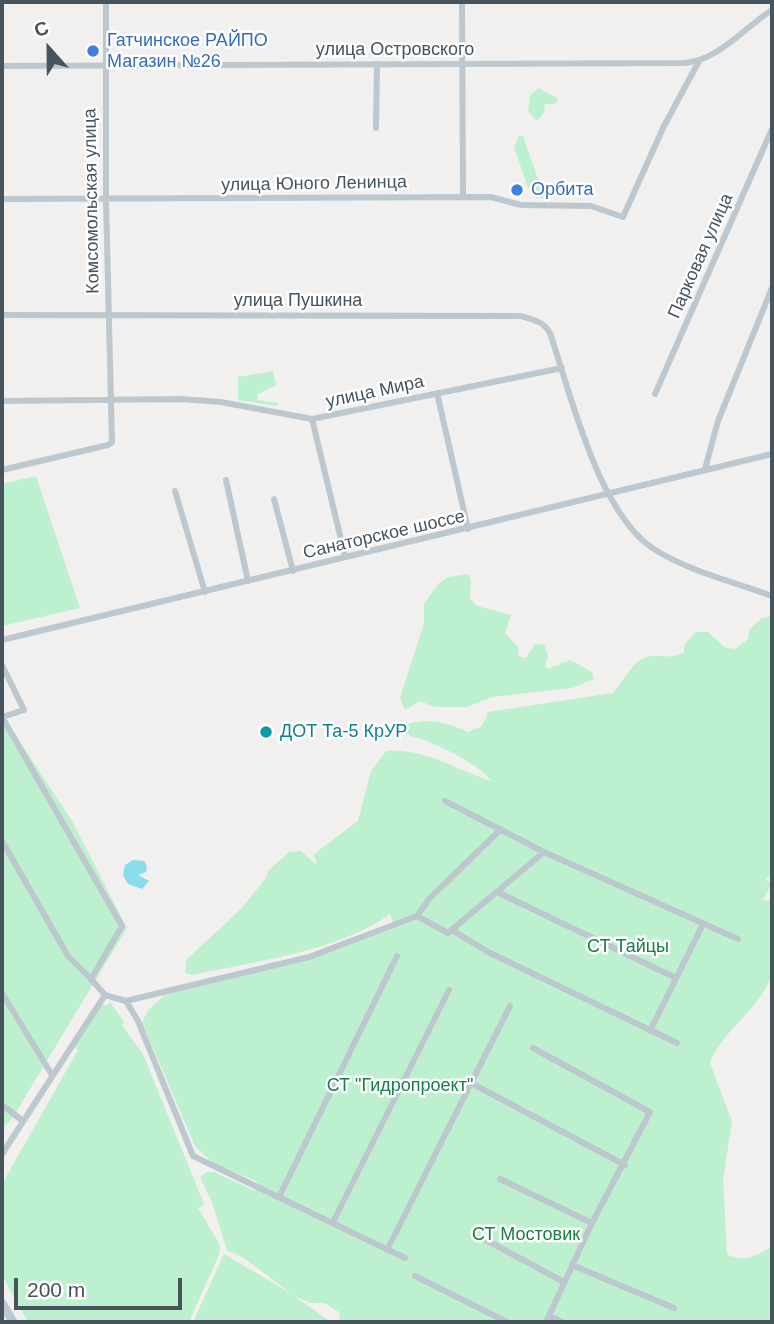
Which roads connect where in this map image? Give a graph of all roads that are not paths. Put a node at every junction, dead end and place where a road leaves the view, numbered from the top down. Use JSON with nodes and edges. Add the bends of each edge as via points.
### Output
{"nodes":[{"id":1,"x":106,"y":2,"type":"edge"},
{"id":2,"x":462,"y":2,"type":"edge"},
{"id":3,"x":772,"y":10,"type":"edge"},
{"id":4,"x":699,"y":61,"type":"junction"},
{"id":5,"x":462,"y":63,"type":"junction"},
{"id":6,"x":377,"y":64,"type":"junction"},
{"id":7,"x":2,"y":66,"type":"edge"},
{"id":8,"x":105,"y":66,"type":"junction"},
{"id":9,"x":376,"y":128,"type":"dead end"},
{"id":10,"x":772,"y":129,"type":"edge"},
{"id":11,"x":463,"y":197,"type":"junction"},
{"id":12,"x":2,"y":199,"type":"edge"},
{"id":13,"x":106,"y":200,"type":"junction"},
{"id":14,"x":772,"y":288,"type":"edge"},
{"id":15,"x":2,"y":315,"type":"edge"},
{"id":16,"x":108,"y":316,"type":"junction"},
{"id":17,"x":562,"y":368,"type":"junction"},
{"id":18,"x":437,"y":393,"type":"junction"},
{"id":19,"x":655,"y":394,"type":"dead end"},
{"id":20,"x":109,"y":400,"type":"junction"},
{"id":21,"x":2,"y":401,"type":"edge"},
{"id":22,"x":312,"y":419,"type":"junction"},
{"id":23,"x":772,"y":454,"type":"edge"},
{"id":24,"x":2,"y":470,"type":"edge"},
{"id":25,"x":705,"y":470,"type":"junction"},
{"id":26,"x":226,"y":480,"type":"dead end"},
{"id":27,"x":175,"y":491,"type":"dead end"},
{"id":28,"x":607,"y":494,"type":"junction"},
{"id":29,"x":274,"y":499,"type":"dead end"},
{"id":30,"x":468,"y":529,"type":"junction"},
{"id":31,"x":345,"y":556,"type":"junction"},
{"id":32,"x":293,"y":571,"type":"junction"},
{"id":33,"x":248,"y":581,"type":"junction"},
{"id":34,"x":205,"y":592,"type":"junction"},
{"id":35,"x":772,"y":596,"type":"edge"},
{"id":36,"x":2,"y":640,"type":"edge"},
{"id":37,"x":2,"y":665,"type":"edge"},
{"id":38,"x":445,"y":801,"type":"dead end"},
{"id":39,"x":501,"y":830,"type":"junction"},
{"id":40,"x":2,"y":841,"type":"edge"},
{"id":41,"x":544,"y":852,"type":"junction"},
{"id":42,"x":497,"y":892,"type":"junction"},
{"id":43,"x":417,"y":916,"type":"junction"},
{"id":44,"x":704,"y":924,"type":"junction"},
{"id":45,"x":452,"y":930,"type":"junction"},
{"id":46,"x":738,"y":939,"type":"dead end"},
{"id":47,"x":397,"y":956,"type":"dead end"},
{"id":48,"x":676,"y":978,"type":"junction"},
{"id":49,"x":91,"y":979,"type":"junction"},
{"id":50,"x":449,"y":990,"type":"dead end"},
{"id":51,"x":2,"y":993,"type":"edge"},
{"id":52,"x":105,"y":995,"type":"junction"},
{"id":53,"x":126,"y":1002,"type":"junction"},
{"id":54,"x":510,"y":1006,"type":"dead end"},
{"id":55,"x":650,"y":1031,"type":"junction"},
{"id":56,"x":677,"y":1043,"type":"dead end"},
{"id":57,"x":533,"y":1048,"type":"dead end"},
{"id":58,"x":52,"y":1075,"type":"junction"},
{"id":59,"x":471,"y":1083,"type":"junction"},
{"id":60,"x":2,"y":1105,"type":"edge"},
{"id":61,"x":23,"y":1121,"type":"junction"},
{"id":62,"x":2,"y":1154,"type":"edge"},
{"id":63,"x":625,"y":1165,"type":"junction"},
{"id":64,"x":500,"y":1180,"type":"dead end"},
{"id":65,"x":279,"y":1197,"type":"junction"},
{"id":66,"x":333,"y":1222,"type":"junction"},
{"id":67,"x":592,"y":1223,"type":"junction"},
{"id":68,"x":486,"y":1240,"type":"dead end"},
{"id":69,"x":387,"y":1250,"type":"junction"},
{"id":70,"x":405,"y":1258,"type":"dead end"},
{"id":71,"x":572,"y":1265,"type":"junction"},
{"id":72,"x":415,"y":1276,"type":"dead end"},
{"id":73,"x":564,"y":1282,"type":"junction"},
{"id":74,"x":2,"y":1303,"type":"edge"},
{"id":75,"x":674,"y":1308,"type":"dead end"},
{"id":76,"x":548,"y":1319,"type":"edge"},
{"id":77,"x":13,"y":1322,"type":"edge"},
{"id":78,"x":507,"y":1322,"type":"edge"},
{"id":79,"x":562,"y":1322,"type":"edge"}],
"edges":[{"from":1,"to":8,"type":"street","name":"Комсомольская улица"},
{"from":2,"to":5,"type":"street"},
{"from":3,"to":4,"type":"street"},
{"from":4,"to":5,"type":"street","name":"улица Островского"},
{"from":4,"to":11,"type":"street","name":"улица Юного Ленинца","via":[[623,217],[591,206],[520,205],[491,197]]},
{"from":5,"to":6,"type":"street","name":"улица Островского"},
{"from":5,"to":11,"type":"street"},
{"from":6,"to":8,"type":"street","name":"улица Островского"},
{"from":6,"to":9,"type":"street"},
{"from":7,"to":8,"type":"street","name":"улица Островского"},
{"from":8,"to":13,"type":"street","name":"Комсомольская улица"},
{"from":10,"to":19,"type":"street","name":"Парковая улица"},
{"from":11,"to":13,"type":"street","name":"улица Юного Ленинца"},
{"from":12,"to":13,"type":"street","name":"улица Юного Ленинца"},
{"from":13,"to":16,"type":"street","name":"Комсомольская улица"},
{"from":14,"to":25,"type":"street","via":[[718,421]]},
{"from":15,"to":16,"type":"street","name":"улица Пушкина"},
{"from":16,"to":17,"type":"street","name":"улица Пушкина","via":[[521,316],[545,325]]},
{"from":16,"to":20,"type":"street","name":"Комсомольская улица"},
{"from":17,"to":18,"type":"street","name":"улица Мира"},
{"from":17,"to":28,"type":"street","name":"улица Пушкина"},
{"from":18,"to":22,"type":"street","name":"улица Мира"},
{"from":18,"to":30,"type":"street"},
{"from":20,"to":21,"type":"street","name":"улица Мира"},
{"from":20,"to":22,"type":"street","name":"улица Мира","via":[[221,402]]},
{"from":20,"to":24,"type":"street","name":"Комсомольская улица","via":[[113,437],[108,445]]},
{"from":22,"to":31,"type":"street"},
{"from":23,"to":25,"type":"street","name":"Санаторское шоссе"},
{"from":25,"to":28,"type":"street","name":"Санаторское шоссе"},
{"from":26,"to":33,"type":"street"},
{"from":27,"to":34,"type":"street"},
{"from":28,"to":30,"type":"street","name":"Санаторское шоссе"},
{"from":28,"to":35,"type":"street","name":"улица Пушкина","via":[[637,535],[656,551]]},
{"from":29,"to":32,"type":"street"},
{"from":30,"to":31,"type":"street","name":"Санаторское шоссе"},
{"from":31,"to":32,"type":"street","name":"Санаторское шоссе"},
{"from":32,"to":33,"type":"street","name":"Санаторское шоссе"},
{"from":33,"to":34,"type":"street","name":"Санаторское шоссе"},
{"from":34,"to":36,"type":"street","name":"Санаторское шоссе"},
{"from":37,"to":49,"type":"street","via":[[24,710],[2,717],[122,926]]},
{"from":38,"to":39,"type":"street"},
{"from":39,"to":41,"type":"street"},
{"from":39,"to":43,"type":"street"},
{"from":40,"to":49,"type":"street","via":[[68,956]]},
{"from":41,"to":42,"type":"street"},
{"from":41,"to":44,"type":"street"},
{"from":42,"to":45,"type":"street"},
{"from":42,"to":48,"type":"street"},
{"from":43,"to":45,"type":"street","via":[[448,933]]},
{"from":43,"to":53,"type":"street","via":[[309,957]]},
{"from":44,"to":46,"type":"street"},
{"from":44,"to":48,"type":"street"},
{"from":45,"to":55,"type":"street"},
{"from":47,"to":65,"type":"street"},
{"from":48,"to":55,"type":"street"},
{"from":49,"to":52,"type":"street"},
{"from":50,"to":66,"type":"street"},
{"from":51,"to":58,"type":"street"},
{"from":52,"to":53,"type":"street"},
{"from":52,"to":58,"type":"street"},
{"from":53,"to":65,"type":"street","via":[[193,1156]]},
{"from":54,"to":59,"type":"street"},
{"from":55,"to":56,"type":"street"},
{"from":57,"to":63,"type":"street","via":[[650,1112]]},
{"from":58,"to":61,"type":"street"},
{"from":59,"to":63,"type":"street"},
{"from":59,"to":69,"type":"street"},
{"from":60,"to":61,"type":"street"},
{"from":61,"to":62,"type":"street"},
{"from":63,"to":67,"type":"street"},
{"from":64,"to":67,"type":"street"},
{"from":65,"to":66,"type":"street"},
{"from":66,"to":69,"type":"street"},
{"from":67,"to":71,"type":"street"},
{"from":68,"to":73,"type":"street"},
{"from":69,"to":70,"type":"street"},
{"from":71,"to":73,"type":"street"},
{"from":71,"to":75,"type":"street"},
{"from":72,"to":78,"type":"street"},
{"from":73,"to":76,"type":"street"},
{"from":74,"to":77,"type":"main road"},
{"from":76,"to":79,"type":"street"}]}
